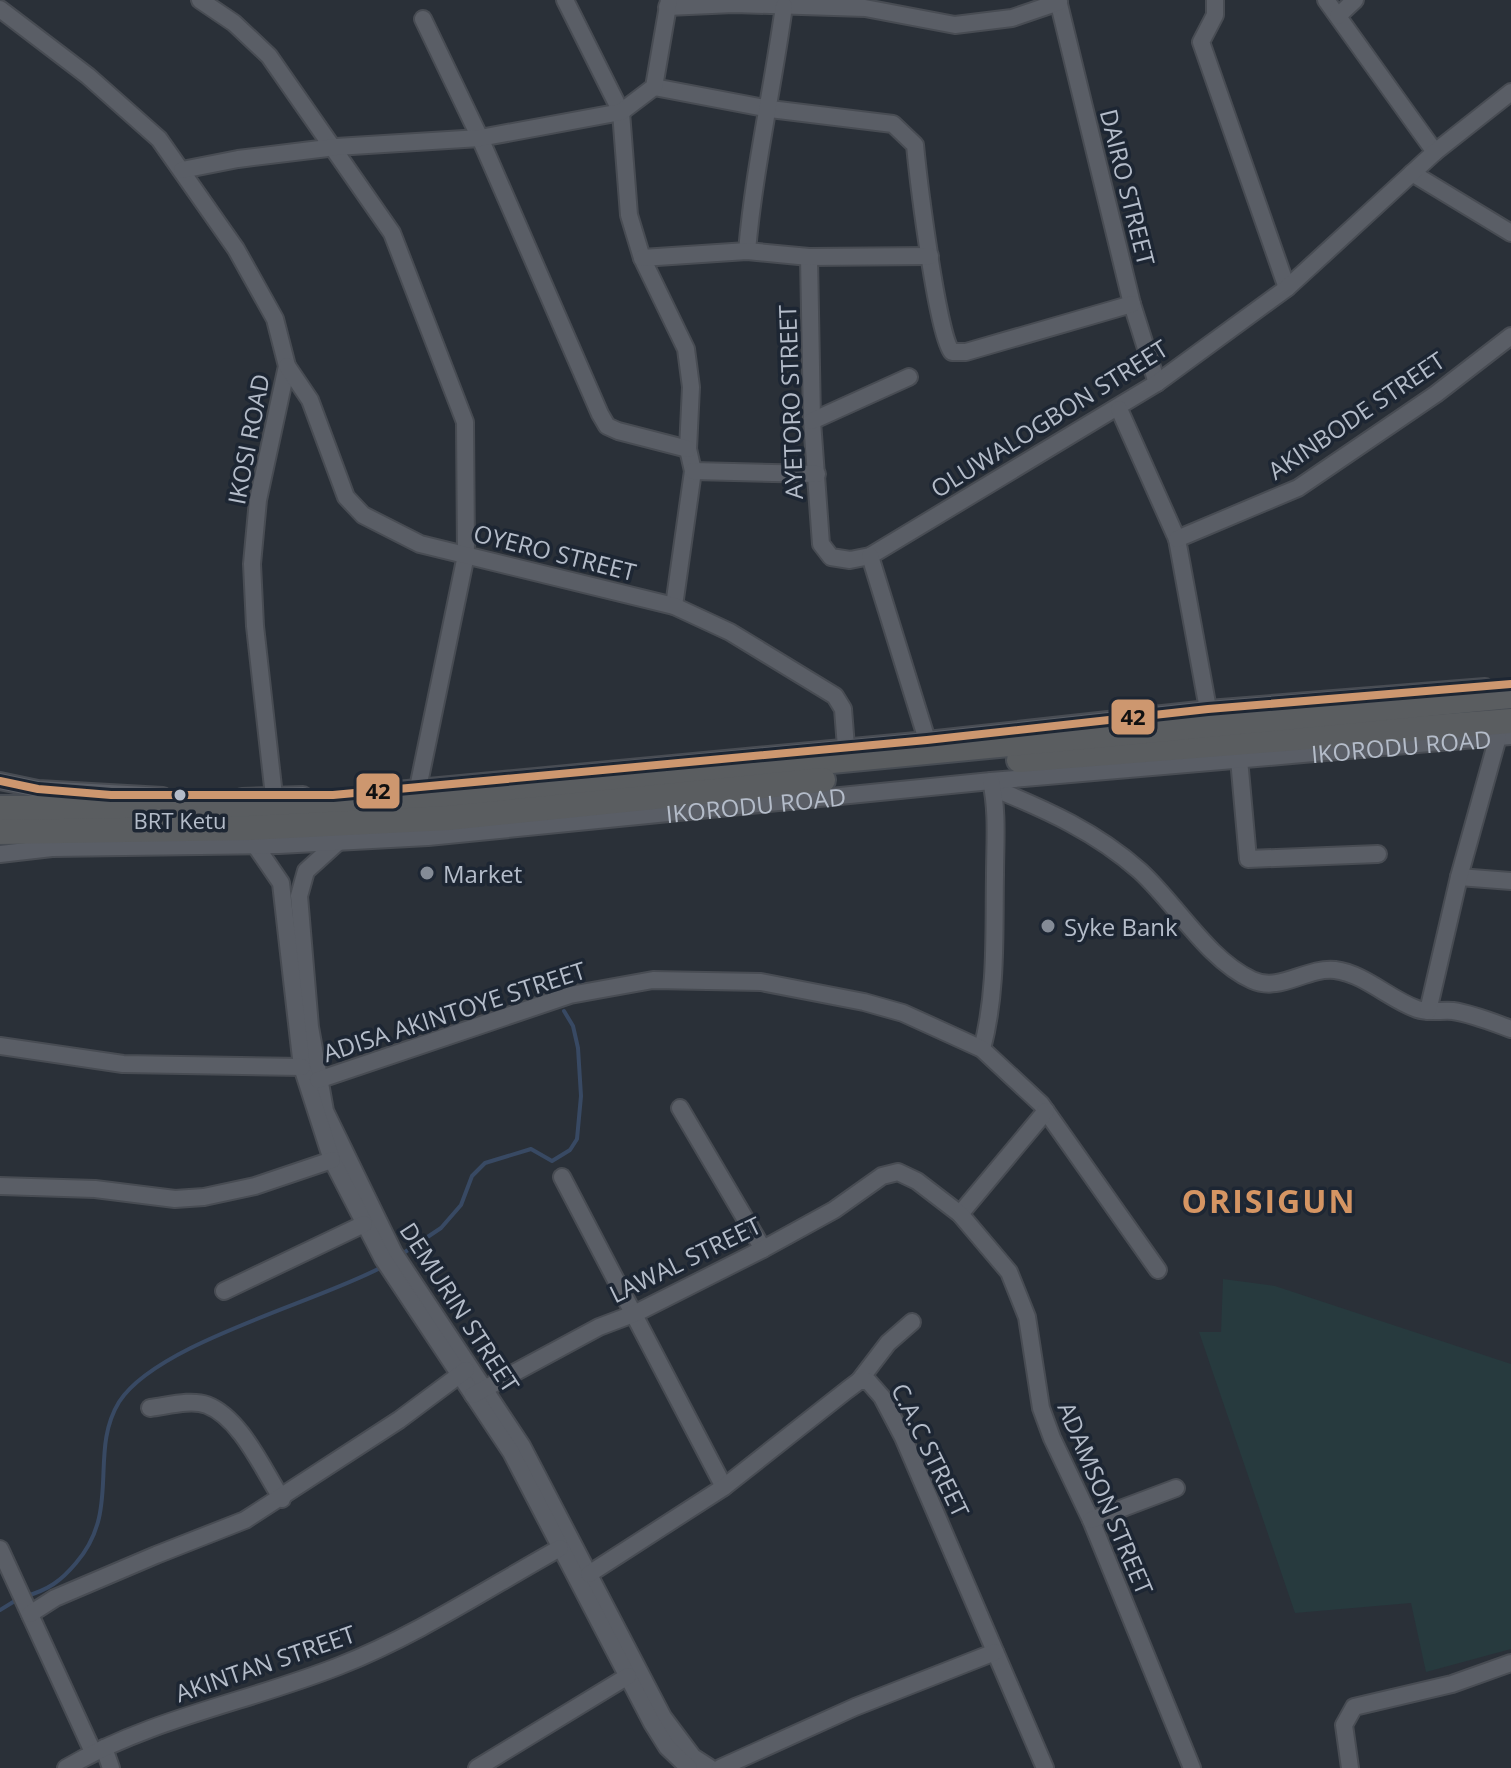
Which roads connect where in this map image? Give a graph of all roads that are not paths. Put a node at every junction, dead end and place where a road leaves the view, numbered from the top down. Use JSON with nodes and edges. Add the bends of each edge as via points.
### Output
{"nodes":[{"id":1,"x":200,"y":0,"type":"edge"},
{"id":2,"x":565,"y":0,"type":"edge"},
{"id":3,"x":1215,"y":0,"type":"edge"},
{"id":4,"x":1326,"y":0,"type":"edge"},
{"id":5,"x":1355,"y":0,"type":"edge"},
{"id":6,"x":1058,"y":1,"type":"edge"},
{"id":7,"x":668,"y":3,"type":"edge"},
{"id":8,"x":784,"y":6,"type":"junction"},
{"id":9,"x":0,"y":9,"type":"edge"},
{"id":10,"x":1338,"y":16,"type":"junction"},
{"id":11,"x":423,"y":19,"type":"dead end"},
{"id":12,"x":654,"y":87,"type":"junction"},
{"id":13,"x":1511,"y":92,"type":"edge"},
{"id":14,"x":770,"y":109,"type":"junction"},
{"id":15,"x":621,"y":112,"type":"junction"},
{"id":16,"x":480,"y":138,"type":"junction"},
{"id":17,"x":336,"y":147,"type":"junction"},
{"id":18,"x":1435,"y":152,"type":"junction"},
{"id":19,"x":182,"y":170,"type":"junction"},
{"id":20,"x":1412,"y":173,"type":"junction"},
{"id":21,"x":1511,"y":233,"type":"edge"},
{"id":22,"x":747,"y":251,"type":"junction"},
{"id":23,"x":930,"y":256,"type":"junction"},
{"id":24,"x":809,"y":257,"type":"junction"},
{"id":25,"x":642,"y":258,"type":"junction"},
{"id":26,"x":1287,"y":288,"type":"junction"},
{"id":27,"x":1132,"y":304,"type":"junction"},
{"id":28,"x":1511,"y":336,"type":"edge"},
{"id":29,"x":287,"y":366,"type":"junction"},
{"id":30,"x":909,"y":377,"type":"dead end"},
{"id":31,"x":1157,"y":383,"type":"junction"},
{"id":32,"x":1119,"y":409,"type":"junction"},
{"id":33,"x":812,"y":421,"type":"junction"},
{"id":34,"x":688,"y":449,"type":"junction"},
{"id":35,"x":693,"y":471,"type":"junction"},
{"id":36,"x":817,"y":474,"type":"junction"},
{"id":37,"x":1177,"y":539,"type":"junction"},
{"id":38,"x":821,"y":544,"type":"joint"},
{"id":39,"x":466,"y":555,"type":"junction"},
{"id":40,"x":870,"y":556,"type":"junction"},
{"id":41,"x":674,"y":606,"type":"junction"},
{"id":42,"x":1511,"y":684,"type":"edge"},
{"id":43,"x":1511,"y":696,"type":"edge"},
{"id":44,"x":1208,"y":709,"type":"junction"},
{"id":45,"x":1507,"y":731,"type":"edge"},
{"id":46,"x":927,"y":740,"type":"junction"},
{"id":47,"x":846,"y":747,"type":"junction"},
{"id":48,"x":1239,"y":759,"type":"junction"},
{"id":49,"x":0,"y":781,"type":"edge"},
{"id":50,"x":992,"y":784,"type":"junction"},
{"id":51,"x":418,"y":788,"type":"junction"},
{"id":52,"x":274,"y":796,"type":"junction"},
{"id":53,"x":4,"y":807,"type":"edge"},
{"id":54,"x":6,"y":834,"type":"edge"},
{"id":55,"x":261,"y":839,"type":"junction"},
{"id":56,"x":338,"y":842,"type":"junction"},
{"id":57,"x":0,"y":854,"type":"edge"},
{"id":58,"x":1378,"y":854,"type":"dead end"},
{"id":59,"x":1459,"y":877,"type":"junction"},
{"id":60,"x":1511,"y":881,"type":"edge"},
{"id":61,"x":1428,"y":1011,"type":"junction"},
{"id":62,"x":1511,"y":1029,"type":"edge"},
{"id":63,"x":0,"y":1046,"type":"edge"},
{"id":64,"x":982,"y":1049,"type":"junction"},
{"id":65,"x":302,"y":1067,"type":"junction"},
{"id":66,"x":318,"y":1080,"type":"junction"},
{"id":67,"x":680,"y":1108,"type":"dead end"},
{"id":68,"x":1046,"y":1111,"type":"junction"},
{"id":69,"x":332,"y":1160,"type":"junction"},
{"id":70,"x":562,"y":1177,"type":"dead end"},
{"id":71,"x":917,"y":1181,"type":"joint"},
{"id":72,"x":0,"y":1186,"type":"edge"},
{"id":73,"x":960,"y":1214,"type":"junction"},
{"id":74,"x":364,"y":1224,"type":"junction"},
{"id":75,"x":763,"y":1249,"type":"junction"},
{"id":76,"x":389,"y":1256,"type":"junction"},
{"id":77,"x":1158,"y":1270,"type":"dead end"},
{"id":78,"x":224,"y":1291,"type":"dead end"},
{"id":79,"x":636,"y":1313,"type":"junction"},
{"id":80,"x":912,"y":1322,"type":"dead end"},
{"id":81,"x":465,"y":1371,"type":"junction"},
{"id":82,"x":859,"y":1381,"type":"junction"},
{"id":83,"x":478,"y":1391,"type":"junction"},
{"id":84,"x":150,"y":1408,"type":"dead end"},
{"id":85,"x":724,"y":1487,"type":"junction"},
{"id":86,"x":1176,"y":1488,"type":"dead end"},
{"id":87,"x":282,"y":1499,"type":"junction"},
{"id":88,"x":1091,"y":1520,"type":"junction"},
{"id":89,"x":560,"y":1548,"type":"junction"},
{"id":90,"x":0,"y":1549,"type":"edge"},
{"id":91,"x":589,"y":1574,"type":"junction"},
{"id":92,"x":30,"y":1612,"type":"junction"},
{"id":93,"x":995,"y":1652,"type":"junction"},
{"id":94,"x":1511,"y":1663,"type":"edge"},
{"id":95,"x":628,"y":1676,"type":"junction"},
{"id":96,"x":98,"y":1750,"type":"junction"},
{"id":97,"x":66,"y":1768,"type":"edge"},
{"id":98,"x":111,"y":1768,"type":"edge"},
{"id":99,"x":477,"y":1768,"type":"edge"},
{"id":100,"x":689,"y":1768,"type":"edge"},
{"id":101,"x":710,"y":1768,"type":"edge"},
{"id":102,"x":720,"y":1768,"type":"edge"},
{"id":103,"x":1045,"y":1768,"type":"edge"},
{"id":104,"x":1192,"y":1768,"type":"edge"},
{"id":105,"x":1350,"y":1768,"type":"edge"}],
"edges":[{"from":1,"to":17,"type":"street","via":[[269,56]]},
{"from":2,"to":15,"type":"street"},
{"from":3,"to":26,"type":"street","via":[[1215,15],[1201,42]]},
{"from":4,"to":10,"type":"street"},
{"from":5,"to":10,"type":"street"},
{"from":6,"to":8,"type":"street","via":[[1012,18],[955,25],[865,8]]},
{"from":6,"to":27,"type":"street","name":"DAIRO STREET"},
{"from":7,"to":8,"type":"street"},
{"from":7,"to":12,"type":"street"},
{"from":8,"to":14,"type":"street"},
{"from":9,"to":19,"type":"street","name":"IKOSI ROAD","via":[[97,84],[159,139]]},
{"from":10,"to":18,"type":"street"},
{"from":11,"to":16,"type":"street"},
{"from":12,"to":14,"type":"street"},
{"from":12,"to":15,"type":"street"},
{"from":13,"to":18,"type":"street","name":"OLUWALOGBON STREET"},
{"from":14,"to":22,"type":"street","via":[[752,190]]},
{"from":14,"to":23,"type":"street","via":[[893,124],[907,134],[915,145]]},
{"from":15,"to":16,"type":"street"},
{"from":15,"to":25,"type":"street","via":[[629,215]]},
{"from":16,"to":17,"type":"street"},
{"from":16,"to":34,"type":"street","via":[[607,426]]},
{"from":17,"to":19,"type":"street"},
{"from":17,"to":39,"type":"street","via":[[392,233],[465,422]]},
{"from":18,"to":20,"type":"street","name":"OLUWALOGBON STREET"},
{"from":19,"to":29,"type":"street","name":"IKOSI ROAD","via":[[275,319]]},
{"from":20,"to":21,"type":"street"},
{"from":20,"to":26,"type":"street","name":"OLUWALOGBON STREET"},
{"from":22,"to":24,"type":"street"},
{"from":22,"to":25,"type":"street"},
{"from":23,"to":24,"type":"street"},
{"from":23,"to":27,"type":"street","via":[[952,352]]},
{"from":24,"to":33,"type":"street","name":"AYETORO STREET"},
{"from":25,"to":34,"type":"street","via":[[686,349],[691,387]]},
{"from":26,"to":31,"type":"street","name":"OLUWALOGBON STREET"},
{"from":27,"to":31,"type":"street","name":"DAIRO STREET"},
{"from":28,"to":37,"type":"street","name":"AKINBODE STREET","via":[[1298,488]]},
{"from":29,"to":39,"type":"street","name":"OYERO STREET","via":[[310,400],[346,497],[363,515],[420,544]]},
{"from":29,"to":52,"type":"street","name":"IKOSI ROAD","via":[[258,500],[252,564]]},
{"from":30,"to":33,"type":"street"},
{"from":31,"to":32,"type":"street","name":"OLUWALOGBON STREET"},
{"from":32,"to":37,"type":"street"},
{"from":32,"to":40,"type":"street","name":"OLUWALOGBON STREET"},
{"from":33,"to":36,"type":"street","name":"AYETORO STREET"},
{"from":34,"to":35,"type":"street"},
{"from":35,"to":36,"type":"street"},
{"from":35,"to":41,"type":"street"},
{"from":36,"to":38,"type":"street","name":"AYETORO STREET"},
{"from":37,"to":44,"type":"street"},
{"from":38,"to":40,"type":"street","name":"OLUWALOGBON STREET","via":[[831,557]]},
{"from":39,"to":41,"type":"street","name":"OYERO STREET"},
{"from":39,"to":51,"type":"street"},
{"from":40,"to":46,"type":"street"},
{"from":41,"to":47,"type":"street","name":"OYERO STREET","via":[[730,632],[835,696],[843,709]]},
{"from":42,"to":44,"type":"street","name":"IKORODU ROAD"},
{"from":43,"to":53,"type":"highway","name":"IKORODU ROAD","via":[[415,801],[273,808]]},
{"from":44,"to":46,"type":"street","name":"IKORODU ROAD"},
{"from":45,"to":48,"type":"street","name":"IKORODU ROAD"},
{"from":45,"to":55,"type":"highway","name":"IKORODU ROAD","via":[[1050,757]]},
{"from":45,"to":59,"type":"street"},
{"from":46,"to":47,"type":"street","name":"IKORODU ROAD"},
{"from":47,"to":51,"type":"street","name":"IKORODU ROAD"},
{"from":48,"to":50,"type":"street","name":"IKORODU ROAD"},
{"from":48,"to":58,"type":"street","via":[[1248,859]]},
{"from":49,"to":52,"type":"street","name":"IKORODU ROAD","via":[[111,795]]},
{"from":50,"to":56,"type":"street","name":"IKORODU ROAD"},
{"from":50,"to":61,"type":"street","via":[[1104,841],[1174,904],[1239,974],[1270,985],[1333,970]]},
{"from":50,"to":64,"type":"street","via":[[994,973]]},
{"from":51,"to":52,"type":"street","name":"IKORODU ROAD"},
{"from":54,"to":55,"type":"highway","name":"IKORODU ROAD"},
{"from":55,"to":56,"type":"street","name":"IKORODU ROAD"},
{"from":55,"to":57,"type":"street","name":"IKORODU ROAD"},
{"from":55,"to":65,"type":"street","name":"DEMURIN STREET","via":[[281,883]]},
{"from":56,"to":66,"type":"street","name":"DEMURIN STREET","via":[[306,871],[299,885]]},
{"from":59,"to":60,"type":"street"},
{"from":59,"to":61,"type":"street"},
{"from":61,"to":62,"type":"street","via":[[1472,1015]]},
{"from":63,"to":65,"type":"street","name":"ADISA AKINTOYE STREET","via":[[123,1064]]},
{"from":64,"to":66,"type":"street","name":"ADISA AKINTOYE STREET","via":[[903,1013],[816,992],[761,982],[653,980],[570,995]]},
{"from":64,"to":68,"type":"street","name":"ADISA AKINTOYE STREET"},
{"from":65,"to":69,"type":"street","name":"DEMURIN STREET"},
{"from":66,"to":76,"type":"street","name":"DEMURIN STREET","via":[[325,1111]]},
{"from":67,"to":75,"type":"street"},
{"from":68,"to":73,"type":"street"},
{"from":68,"to":77,"type":"street","name":"ADISA AKINTOYE STREET"},
{"from":69,"to":72,"type":"street","via":[[204,1197]]},
{"from":69,"to":74,"type":"street","name":"DEMURIN STREET"},
{"from":70,"to":79,"type":"street"},
{"from":71,"to":73,"type":"street","name":"ADAMSON STREET"},
{"from":71,"to":75,"type":"street","name":"LAWAL STREET","via":[[898,1172],[882,1176]]},
{"from":73,"to":88,"type":"street","name":"ADAMSON STREET","via":[[1009,1272],[1021,1298],[1041,1408]]},
{"from":74,"to":76,"type":"street","name":"DEMURIN STREET"},
{"from":74,"to":78,"type":"street"},
{"from":75,"to":79,"type":"street","name":"LAWAL STREET"},
{"from":76,"to":81,"type":"street","name":"DEMURIN STREET"},
{"from":79,"to":83,"type":"street","name":"LAWAL STREET"},
{"from":79,"to":85,"type":"street"},
{"from":80,"to":82,"type":"street"},
{"from":81,"to":83,"type":"street","name":"DEMURIN STREET"},
{"from":81,"to":87,"type":"street"},
{"from":82,"to":85,"type":"street","name":"C.A.C STREET"},
{"from":82,"to":93,"type":"street","name":"C.A.C STREET","via":[[875,1386],[893,1416]]},
{"from":83,"to":89,"type":"street","name":"DEMURIN STREET"},
{"from":83,"to":91,"type":"street","name":"DEMURIN STREET","via":[[522,1446]]},
{"from":84,"to":87,"type":"street","via":[[205,1404],[220,1413]]},
{"from":85,"to":91,"type":"street","name":"C.A.C STREET"},
{"from":86,"to":88,"type":"street"},
{"from":87,"to":92,"type":"street","via":[[229,1529],[156,1555]]},
{"from":88,"to":104,"type":"street","name":"ADAMSON STREET"},
{"from":89,"to":95,"type":"street","name":"DEMURIN STREET"},
{"from":89,"to":96,"type":"street","name":"AKINTAN STREET","via":[[341,1666],[186,1714]]},
{"from":90,"to":92,"type":"street"},
{"from":91,"to":101,"type":"street","name":"DEMURIN STREET","via":[[663,1717],[693,1757]]},
{"from":92,"to":96,"type":"street"},
{"from":93,"to":102,"type":"street"},
{"from":93,"to":103,"type":"street","name":"C.A.C STREET"},
{"from":94,"to":105,"type":"street","via":[[1452,1684],[1354,1707],[1344,1725]]},
{"from":95,"to":99,"type":"street"},
{"from":95,"to":100,"type":"street","name":"DEMURIN STREET","via":[[667,1747]]},
{"from":96,"to":97,"type":"street","name":"AKINTAN STREET"},
{"from":96,"to":98,"type":"street"}]}
